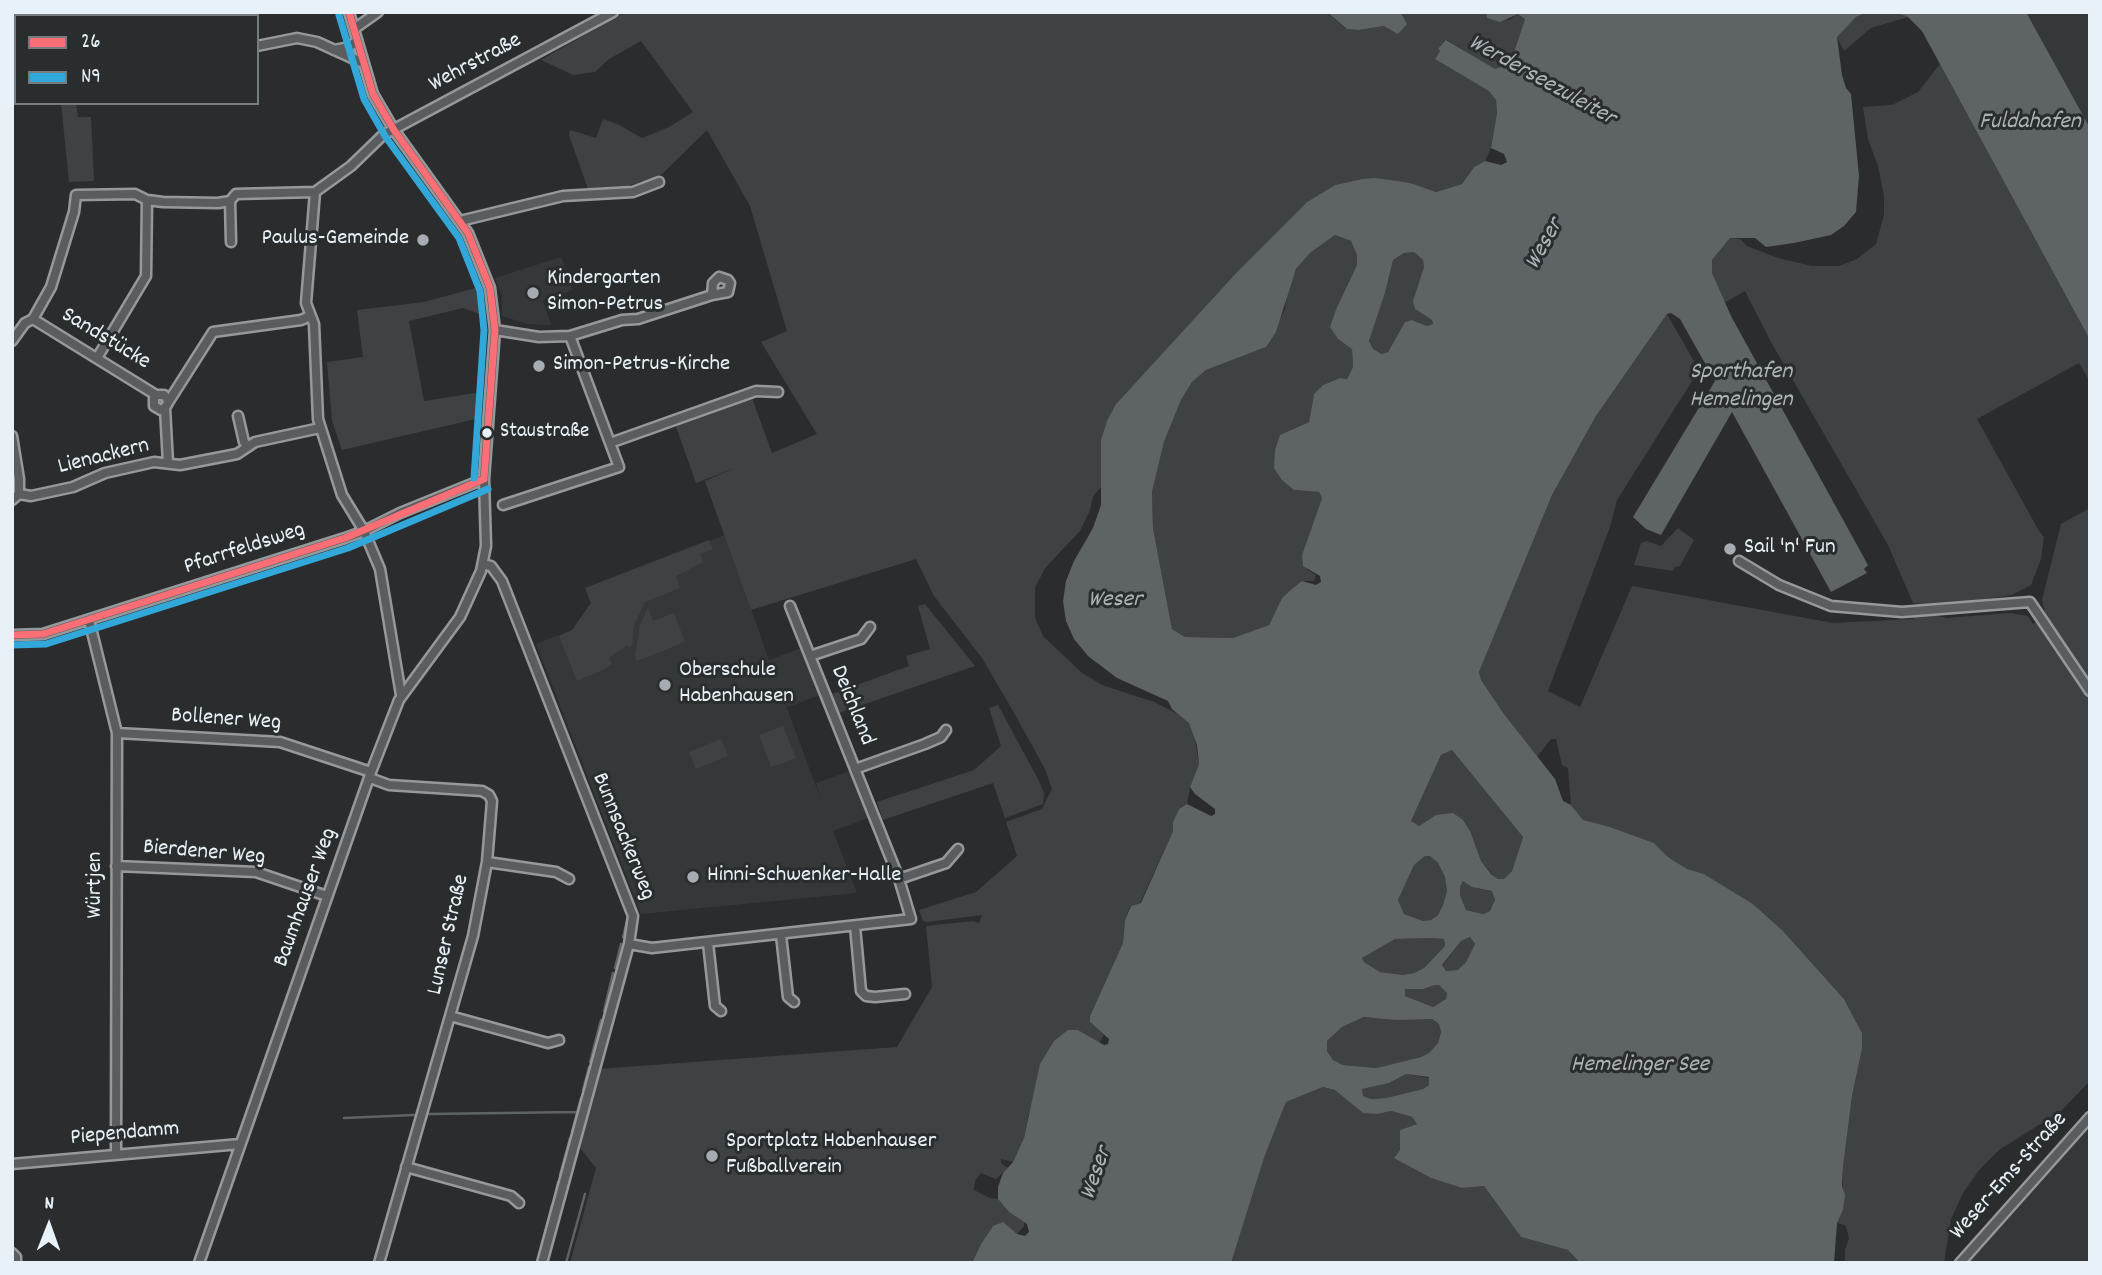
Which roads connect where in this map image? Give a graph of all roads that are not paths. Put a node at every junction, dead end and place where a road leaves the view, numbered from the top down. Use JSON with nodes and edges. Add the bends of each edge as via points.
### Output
{"nodes":[{"id":1,"x":349,"y":12,"type":"edge"},
{"id":2,"x":378,"y":12,"type":"edge"},
{"id":3,"x":613,"y":12,"type":"edge"},
{"id":4,"x":354,"y":29,"type":"junction"},
{"id":5,"x":357,"y":41,"type":"junction"},
{"id":6,"x":259,"y":46,"type":"edge"},
{"id":7,"x":334,"y":50,"type":"junction"},
{"id":8,"x":363,"y":63,"type":"junction"},
{"id":9,"x":394,"y":130,"type":"junction"},
{"id":10,"x":659,"y":182,"type":"dead end"},
{"id":11,"x":315,"y":192,"type":"junction"},
{"id":12,"x":147,"y":200,"type":"junction"},
{"id":13,"x":230,"y":201,"type":"junction"},
{"id":14,"x":460,"y":221,"type":"junction"},
{"id":15,"x":231,"y":242,"type":"dead end"},
{"id":16,"x":712,"y":295,"type":"dead end"},
{"id":17,"x":310,"y":316,"type":"junction"},
{"id":18,"x":33,"y":319,"type":"junction"},
{"id":19,"x":495,"y":330,"type":"junction"},
{"id":20,"x":570,"y":336,"type":"junction"},
{"id":21,"x":12,"y":341,"type":"edge"},
{"id":22,"x":97,"y":358,"type":"junction"},
{"id":23,"x":778,"y":392,"type":"dead end"},
{"id":24,"x":156,"y":395,"type":"junction"},
{"id":25,"x":167,"y":405,"type":"junction"},
{"id":26,"x":238,"y":416,"type":"dead end"},
{"id":27,"x":320,"y":428,"type":"junction"},
{"id":28,"x":12,"y":436,"type":"edge"},
{"id":29,"x":610,"y":443,"type":"junction"},
{"id":30,"x":248,"y":447,"type":"junction"},
{"id":31,"x":168,"y":463,"type":"junction"},
{"id":32,"x":484,"y":479,"type":"junction"},
{"id":33,"x":16,"y":497,"type":"edge"},
{"id":34,"x":503,"y":505,"type":"dead end"},
{"id":35,"x":364,"y":531,"type":"junction"},
{"id":36,"x":1740,"y":561,"type":"dead end"},
{"id":37,"x":483,"y":564,"type":"junction"},
{"id":38,"x":790,"y":606,"type":"dead end"},
{"id":39,"x":89,"y":620,"type":"junction"},
{"id":40,"x":870,"y":626,"type":"dead end"},
{"id":41,"x":12,"y":635,"type":"edge"},
{"id":42,"x":810,"y":656,"type":"junction"},
{"id":43,"x":2090,"y":691,"type":"edge"},
{"id":44,"x":401,"y":695,"type":"junction"},
{"id":45,"x":946,"y":730,"type":"dead end"},
{"id":46,"x":117,"y":733,"type":"junction"},
{"id":47,"x":855,"y":769,"type":"junction"},
{"id":48,"x":370,"y":775,"type":"junction"},
{"id":49,"x":958,"y":849,"type":"dead end"},
{"id":50,"x":487,"y":862,"type":"junction"},
{"id":51,"x":116,"y":866,"type":"junction"},
{"id":52,"x":569,"y":879,"type":"dead end"},
{"id":53,"x":899,"y":879,"type":"junction"},
{"id":54,"x":327,"y":897,"type":"junction"},
{"id":55,"x":855,"y":926,"type":"junction"},
{"id":56,"x":782,"y":934,"type":"junction"},
{"id":57,"x":708,"y":943,"type":"junction"},
{"id":58,"x":629,"y":944,"type":"junction"},
{"id":59,"x":905,"y":994,"type":"dead end"},
{"id":60,"x":794,"y":1002,"type":"dead end"},
{"id":61,"x":721,"y":1011,"type":"dead end"},
{"id":62,"x":450,"y":1016,"type":"junction"},
{"id":63,"x":559,"y":1040,"type":"dead end"},
{"id":64,"x":2090,"y":1117,"type":"edge"},
{"id":65,"x":240,"y":1144,"type":"junction"},
{"id":66,"x":116,"y":1154,"type":"junction"},
{"id":67,"x":12,"y":1164,"type":"edge"},
{"id":68,"x":406,"y":1167,"type":"junction"},
{"id":69,"x":519,"y":1203,"type":"dead end"},
{"id":70,"x":12,"y":1252,"type":"edge"},
{"id":71,"x":16,"y":1263,"type":"edge"},
{"id":72,"x":199,"y":1263,"type":"edge"},
{"id":73,"x":379,"y":1263,"type":"edge"},
{"id":74,"x":542,"y":1263,"type":"edge"},
{"id":75,"x":1960,"y":1263,"type":"edge"}],
"edges":[{"from":1,"to":4,"type":"street","name":"Baumhauser Weg"},
{"from":2,"to":4,"type":"street"},
{"from":3,"to":9,"type":"street","name":"Wehrstraße"},
{"from":4,"to":5,"type":"street","name":"Baumhauser Weg"},
{"from":5,"to":7,"type":"street"},
{"from":5,"to":8,"type":"street","name":"Baumhauser Weg"},
{"from":6,"to":7,"type":"street","via":[[297,38]]},
{"from":7,"to":8,"type":"street"},
{"from":8,"to":9,"type":"street","name":"Baumhauser Weg","via":[[373,94]]},
{"from":9,"to":11,"type":"street","name":"Wehrstraße"},
{"from":9,"to":14,"type":"street","name":"Baumhauser Weg"},
{"from":10,"to":14,"type":"street","via":[[633,192],[563,196]]},
{"from":11,"to":13,"type":"street","via":[[236,194]]},
{"from":11,"to":17,"type":"street","via":[[306,303]]},
{"from":12,"to":13,"type":"street"},
{"from":12,"to":18,"type":"street","via":[[135,194],[76,195],[51,287]]},
{"from":12,"to":22,"type":"street","via":[[146,276]]},
{"from":13,"to":15,"type":"street"},
{"from":14,"to":19,"type":"street","name":"Baumhauser Weg","via":[[486,274]]},
{"from":16,"to":20,"type":"street"},
{"from":17,"to":25,"type":"street","via":[[214,332]]},
{"from":17,"to":27,"type":"street"},
{"from":18,"to":21,"type":"street"},
{"from":18,"to":22,"type":"street","name":"Sandstücke"},
{"from":19,"to":20,"type":"street"},
{"from":19,"to":32,"type":"street","name":"Baumhauser Weg"},
{"from":20,"to":29,"type":"street"},
{"from":22,"to":24,"type":"street","name":"Sandstücke"},
{"from":23,"to":29,"type":"street","via":[[756,391]]},
{"from":24,"to":25,"type":"street","name":"Sandstücke","via":[[164,395]]},
{"from":24,"to":25,"type":"street","name":"Sandstücke","via":[[154,406],[162,410]]},
{"from":25,"to":31,"type":"street"},
{"from":26,"to":30,"type":"street"},
{"from":27,"to":30,"type":"street","name":"Lienackern"},
{"from":27,"to":35,"type":"street","via":[[342,495]]},
{"from":28,"to":33,"type":"street","via":[[19,479]]},
{"from":29,"to":34,"type":"street","via":[[619,467]]},
{"from":30,"to":31,"type":"street","name":"Lienackern","via":[[237,454],[180,465]]},
{"from":31,"to":33,"type":"street","name":"Lienackern","via":[[154,462],[105,473],[73,487]]},
{"from":32,"to":35,"type":"street","name":"Pfarrfeldsweg"},
{"from":32,"to":37,"type":"street","name":"Baumhauser Weg"},
{"from":35,"to":39,"type":"street","name":"Pfarrfeldsweg"},
{"from":35,"to":44,"type":"street","via":[[386,592]]},
{"from":36,"to":43,"type":"street","via":[[1831,606],[1902,612],[2030,603]]},
{"from":37,"to":44,"type":"street","name":"Baumhauser Weg","via":[[460,617]]},
{"from":37,"to":58,"type":"street","name":"Bunnsackerweg","via":[[491,566],[502,581],[632,909]]},
{"from":38,"to":42,"type":"street","name":"Deichland"},
{"from":39,"to":41,"type":"street","name":"Pfarrfeldsweg","via":[[43,634]]},
{"from":39,"to":46,"type":"street","name":"Würtjen"},
{"from":40,"to":42,"type":"street","name":"Deichland","via":[[861,639]]},
{"from":42,"to":47,"type":"street","name":"Deichland"},
{"from":44,"to":48,"type":"street","name":"Baumhauser Weg"},
{"from":45,"to":47,"type":"street","name":"Deichland","via":[[925,744]]},
{"from":46,"to":48,"type":"street","name":"Bollener Weg","via":[[280,742]]},
{"from":46,"to":51,"type":"street","name":"Würtjen"},
{"from":47,"to":53,"type":"street","name":"Deichland"},
{"from":48,"to":50,"type":"street","name":"Lunser Straße","via":[[389,785],[489,794]]},
{"from":48,"to":54,"type":"street","name":"Baumhauser Weg"},
{"from":49,"to":53,"type":"street","via":[[946,863]]},
{"from":50,"to":52,"type":"street","name":"Lunser Straße","via":[[556,872]]},
{"from":50,"to":62,"type":"street","name":"Lunser Straße","via":[[473,936]]},
{"from":51,"to":54,"type":"street","name":"Bierdener Weg","via":[[256,872]]},
{"from":51,"to":66,"type":"street","name":"Würtjen"},
{"from":53,"to":55,"type":"street","name":"Deichland","via":[[911,919]]},
{"from":54,"to":65,"type":"street","name":"Baumhauser Weg"},
{"from":55,"to":56,"type":"street","name":"Deichland"},
{"from":55,"to":59,"type":"street","via":[[861,991],[874,997]]},
{"from":56,"to":57,"type":"street","name":"Deichland"},
{"from":56,"to":60,"type":"street","via":[[788,997]]},
{"from":57,"to":58,"type":"street","name":"Deichland","via":[[652,948]]},
{"from":57,"to":61,"type":"street","via":[[715,1006]]},
{"from":58,"to":74,"type":"street","name":"Bunnsackerweg"},
{"from":62,"to":63,"type":"street","name":"Lunser Straße","via":[[548,1043]]},
{"from":62,"to":68,"type":"street","name":"Lunser Straße"},
{"from":64,"to":75,"type":"street","name":"Weser-Ems-Straße"},
{"from":65,"to":66,"type":"street","name":"Piependamm"},
{"from":65,"to":72,"type":"street","name":"Baumhauser Weg"},
{"from":66,"to":67,"type":"street","name":"Piependamm"},
{"from":68,"to":69,"type":"street","via":[[510,1196]]},
{"from":68,"to":73,"type":"street","name":"Lunser Straße"},
{"from":70,"to":71,"type":"street"}]}
